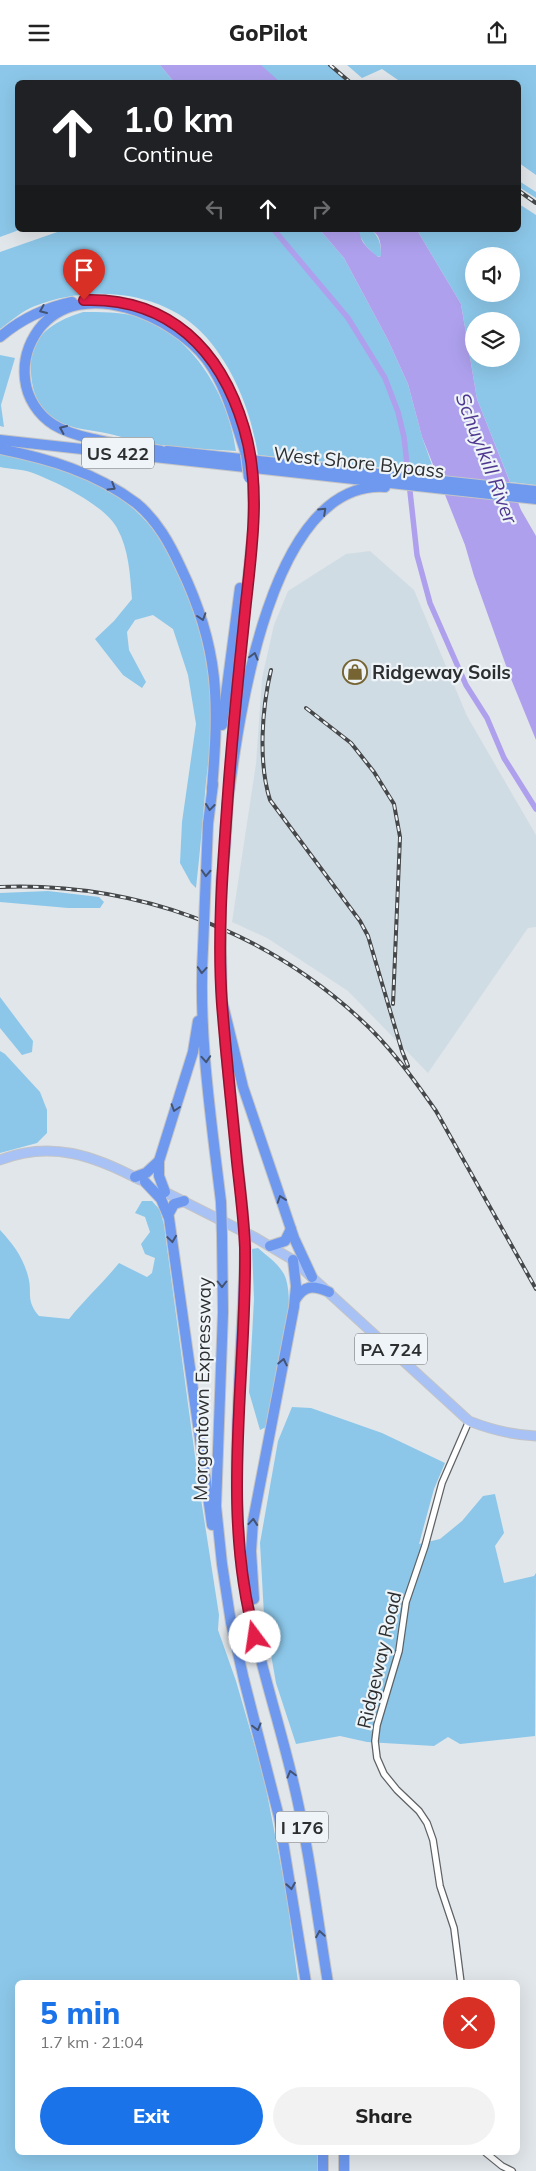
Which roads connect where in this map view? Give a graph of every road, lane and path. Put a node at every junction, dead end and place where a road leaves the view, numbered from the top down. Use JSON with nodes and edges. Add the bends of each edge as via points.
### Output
{"nodes":[{"id":1,"x":0,"y":337,"type":"edge"},
{"id":2,"x":0,"y":434,"type":"edge"},
{"id":3,"x":0,"y":440,"type":"edge"},
{"id":4,"x":0,"y":449,"type":"edge"},
{"id":5,"x":161,"y":451,"type":"junction"},
{"id":6,"x":248,"y":455,"type":"junction"},
{"id":7,"x":251,"y":475,"type":"junction"},
{"id":8,"x":401,"y":482,"type":"junction"},
{"id":9,"x":536,"y":491,"type":"edge"},
{"id":10,"x":536,"y":499,"type":"edge"},
{"id":11,"x":212,"y":789,"type":"junction"},
{"id":12,"x":227,"y":807,"type":"junction"},
{"id":13,"x":201,"y":993,"type":"junction"},
{"id":14,"x":222,"y":1001,"type":"junction"},
{"id":15,"x":0,"y":1160,"type":"edge"},
{"id":16,"x":159,"y":1161,"type":"junction"},
{"id":17,"x":135,"y":1177,"type":"junction"},
{"id":18,"x":145,"y":1182,"type":"junction"},
{"id":19,"x":166,"y":1192,"type":"junction"},
{"id":20,"x":184,"y":1201,"type":"junction"},
{"id":21,"x":168,"y":1215,"type":"junction"},
{"id":22,"x":290,"y":1229,"type":"junction"},
{"id":23,"x":270,"y":1245,"type":"junction"},
{"id":24,"x":292,"y":1260,"type":"junction"},
{"id":25,"x":312,"y":1277,"type":"junction"},
{"id":26,"x":329,"y":1292,"type":"junction"},
{"id":27,"x":295,"y":1301,"type":"junction"},
{"id":28,"x":470,"y":1421,"type":"junction"},
{"id":29,"x":536,"y":1436,"type":"edge"},
{"id":30,"x":266,"y":1674,"type":"junction"},
{"id":31,"x":244,"y":1680,"type":"junction"},
{"id":32,"x":306,"y":1980,"type":"edge"},
{"id":33,"x":328,"y":1980,"type":"edge"},
{"id":34,"x":461,"y":1980,"type":"edge"},
{"id":35,"x":323,"y":2155,"type":"edge"},
{"id":36,"x":344,"y":2155,"type":"edge"},
{"id":37,"x":489,"y":2155,"type":"edge"},
{"id":38,"x":323,"y":2171,"type":"edge"},
{"id":39,"x":344,"y":2171,"type":"edge"},
{"id":40,"x":512,"y":2171,"type":"edge"}],
"edges":[{"from":6,"to":1,"type":"highway","one_way":true,"via":[[234,401],[211,358],[183,329],[150,310],[111,301],[74,301],[36,313]]},
{"from":2,"to":5,"type":"highway","name":"West Shore Bypass","number":"US 422"},
{"from":3,"to":8,"type":"highway","name":"West Shore Bypass","number":"US 422"},
{"from":4,"to":11,"type":"highway","one_way":true,"via":[[64,464],[107,484],[137,504],[170,544],[197,602],[213,662],[217,724]]},
{"from":5,"to":6,"type":"highway","one_way":true,"via":[[75,434],[43,416],[28,393],[24,365],[29,345],[46,321],[70,308],[104,305],[137,310],[176,330],[200,352],[219,380]]},
{"from":5,"to":8,"type":"highway","name":"West Shore Bypass","number":"US 422"},
{"from":6,"to":7,"type":"highway","bridge":true},
{"from":7,"to":11,"type":"highway","via":[[247,539]]},
{"from":7,"to":12,"type":"highway","via":[[253,529]]},
{"from":8,"to":9,"type":"highway","name":"West Shore Bypass","number":"US 422"},
{"from":8,"to":10,"type":"highway","name":"West Shore Bypass","number":"US 422"},
{"from":12,"to":8,"type":"highway","one_way":true,"via":[[252,663],[270,603],[295,547],[313,521],[335,501],[349,493]]},
{"from":11,"to":13,"type":"highway","name":"Morgantown Expressway","number":"I 176","one_way":true,"bridge":true},
{"from":12,"to":14,"type":"highway","name":"Morgantown Expressway","number":"I 176","bridge":true,"via":[[222,882]]},
{"from":13,"to":16,"type":"highway","one_way":true,"via":[[193,1052]]},
{"from":13,"to":31,"type":"highway","name":"Morgantown Expressway","number":"I 176","one_way":true,"bridge":true,"via":[[222,1235],[216,1506],[231,1623]]},
{"from":22,"to":14,"type":"highway","one_way":true,"via":[[243,1087]]},
{"from":14,"to":30,"type":"highway","name":"Morgantown Expressway","number":"I 176","bridge":true,"via":[[245,1247],[238,1505],[241,1560],[250,1618]]},
{"from":15,"to":17,"type":"main road","number":"PA 724","via":[[38,1151],[64,1151],[96,1159]]},
{"from":16,"to":17,"type":"highway","via":[[146,1173]]},
{"from":16,"to":19,"type":"highway","via":[[159,1176]]},
{"from":17,"to":18,"type":"main road","number":"PA 724"},
{"from":18,"to":19,"type":"main road","number":"PA 724"},
{"from":18,"to":21,"type":"highway","via":[[161,1199]]},
{"from":19,"to":20,"type":"main road","number":"PA 724"},
{"from":20,"to":21,"type":"highway","via":[[174,1204]]},
{"from":20,"to":23,"type":"main road","number":"PA 724"},
{"from":21,"to":31,"type":"highway","one_way":true,"via":[[221,1588]]},
{"from":22,"to":23,"type":"highway","via":[[284,1241]]},
{"from":22,"to":25,"type":"highway"},
{"from":23,"to":24,"type":"main road","number":"PA 724"},
{"from":24,"to":25,"type":"main road","number":"PA 724"},
{"from":24,"to":27,"type":"highway","via":[[296,1279]]},
{"from":25,"to":26,"type":"main road","number":"PA 724"},
{"from":26,"to":27,"type":"highway","via":[[308,1287]]},
{"from":26,"to":28,"type":"main road","number":"PA 724"},
{"from":30,"to":27,"type":"highway","one_way":true,"via":[[253,1592],[252,1521]]},
{"from":28,"to":29,"type":"main road","number":"PA 724","via":[[494,1431]]},
{"from":28,"to":34,"type":"street","name":"Ridgeway Road","via":[[442,1483],[426,1546],[406,1602],[399,1651],[375,1741],[377,1758],[384,1774],[419,1811],[431,1834],[441,1894],[454,1928]]},
{"from":33,"to":30,"type":"highway","name":"Morgantown Expressway","number":"I 176","one_way":true,"via":[[300,1813]]},
{"from":31,"to":32,"type":"highway","name":"Morgantown Expressway","number":"I 176","one_way":true,"via":[[279,1817]]},
{"from":35,"to":38,"type":"highway"},
{"from":36,"to":39,"type":"highway"},
{"from":37,"to":40,"type":"street"}]}
